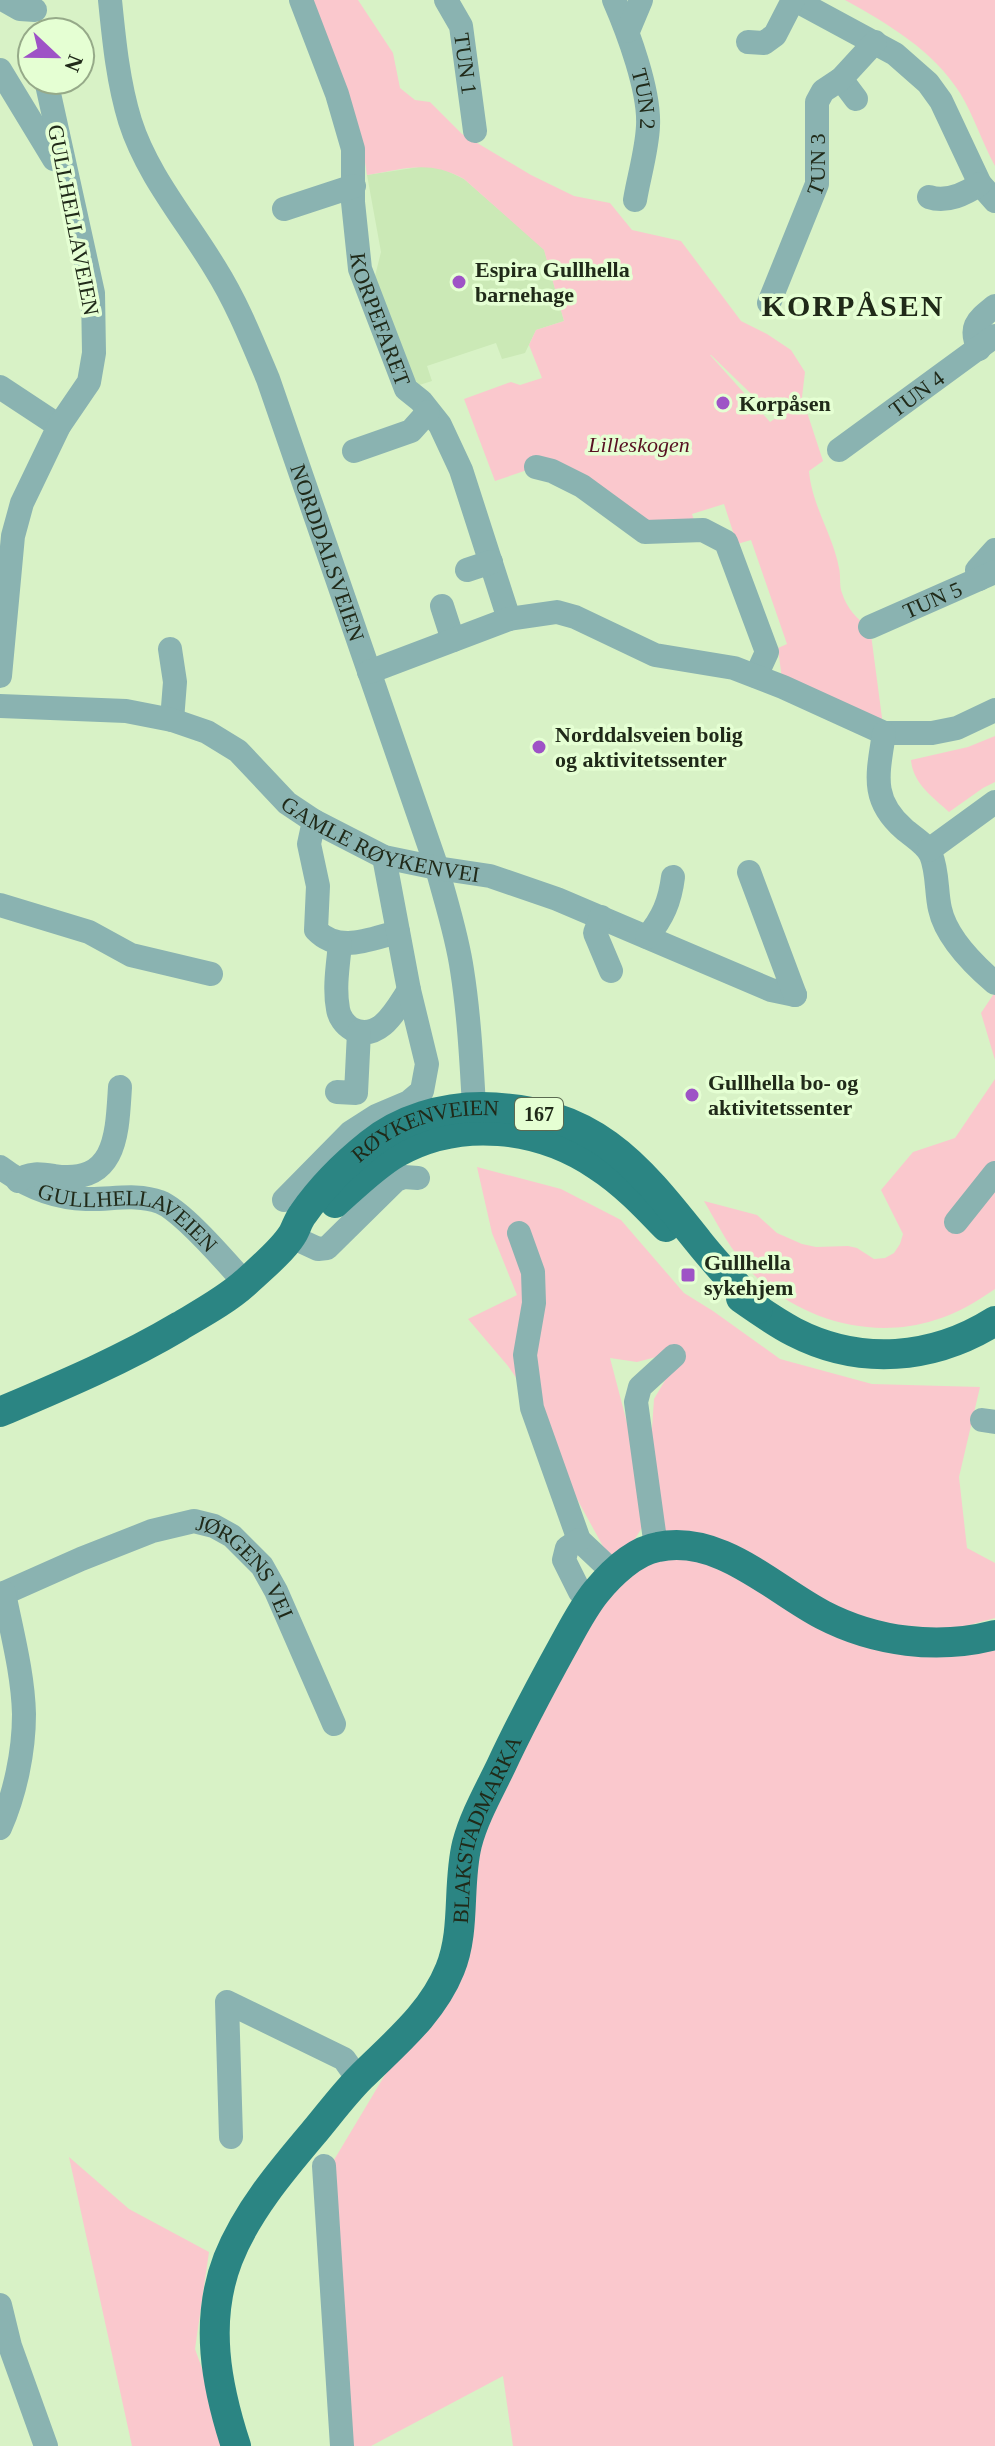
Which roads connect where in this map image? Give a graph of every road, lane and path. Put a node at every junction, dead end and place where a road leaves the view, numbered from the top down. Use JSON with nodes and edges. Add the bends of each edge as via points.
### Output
{"nodes":[{"id":1,"x":4,"y":0,"type":"edge"},
{"id":2,"x":110,"y":0,"type":"edge"},
{"id":3,"x":301,"y":0,"type":"edge"},
{"id":4,"x":446,"y":0,"type":"edge"},
{"id":5,"x":614,"y":0,"type":"edge"},
{"id":6,"x":641,"y":0,"type":"edge"},
{"id":7,"x":794,"y":0,"type":"edge"},
{"id":8,"x":36,"y":14,"type":"edge"},
{"id":9,"x":628,"y":31,"type":"junction"},
{"id":10,"x":748,"y":42,"type":"dead end"},
{"id":11,"x":875,"y":42,"type":"junction"},
{"id":12,"x":0,"y":70,"type":"edge"},
{"id":13,"x":841,"y":79,"type":"junction"},
{"id":14,"x":50,"y":96,"type":"edge"},
{"id":15,"x":856,"y":99,"type":"dead end"},
{"id":16,"x":475,"y":131,"type":"dead end"},
{"id":17,"x":65,"y":161,"type":"junction"},
{"id":18,"x":359,"y":190,"type":"junction"},
{"id":19,"x":988,"y":193,"type":"edge"},
{"id":20,"x":929,"y":197,"type":"dead end"},
{"id":21,"x":635,"y":200,"type":"dead end"},
{"id":22,"x":284,"y":209,"type":"dead end"},
{"id":23,"x":769,"y":303,"type":"dead end"},
{"id":24,"x":995,"y":306,"type":"edge"},
{"id":25,"x":987,"y":342,"type":"edge"},
{"id":26,"x":0,"y":387,"type":"edge"},
{"id":27,"x":427,"y":400,"type":"junction"},
{"id":28,"x":59,"y":426,"type":"junction"},
{"id":29,"x":839,"y":450,"type":"dead end"},
{"id":30,"x":354,"y":451,"type":"dead end"},
{"id":31,"x":536,"y":467,"type":"dead end"},
{"id":32,"x":995,"y":550,"type":"edge"},
{"id":33,"x":491,"y":562,"type":"junction"},
{"id":34,"x":467,"y":570,"type":"dead end"},
{"id":35,"x":987,"y":575,"type":"edge"},
{"id":36,"x":442,"y":606,"type":"dead end"},
{"id":37,"x":509,"y":619,"type":"junction"},
{"id":38,"x":870,"y":627,"type":"dead end"},
{"id":39,"x":453,"y":640,"type":"junction"},
{"id":40,"x":170,"y":649,"type":"dead end"},
{"id":41,"x":369,"y":672,"type":"junction"},
{"id":42,"x":0,"y":676,"type":"edge"},
{"id":43,"x":756,"y":676,"type":"junction"},
{"id":44,"x":0,"y":706,"type":"edge"},
{"id":45,"x":995,"y":710,"type":"edge"},
{"id":46,"x":172,"y":720,"type":"junction"},
{"id":47,"x":884,"y":733,"type":"junction"},
{"id":48,"x":995,"y":802,"type":"edge"},
{"id":49,"x":314,"y":821,"type":"junction"},
{"id":50,"x":929,"y":850,"type":"junction"},
{"id":51,"x":384,"y":857,"type":"junction"},
{"id":52,"x":437,"y":868,"type":"junction"},
{"id":53,"x":749,"y":872,"type":"dead end"},
{"id":54,"x":673,"y":877,"type":"dead end"},
{"id":55,"x":0,"y":905,"type":"edge"},
{"id":56,"x":601,"y":917,"type":"junction"},
{"id":57,"x":398,"y":932,"type":"junction"},
{"id":58,"x":647,"y":937,"type":"junction"},
{"id":59,"x":340,"y":944,"type":"junction"},
{"id":60,"x":611,"y":971,"type":"dead end"},
{"id":61,"x":211,"y":974,"type":"dead end"},
{"id":62,"x":995,"y":983,"type":"edge"},
{"id":63,"x":409,"y":990,"type":"junction"},
{"id":64,"x":359,"y":1032,"type":"junction"},
{"id":65,"x":120,"y":1087,"type":"dead end"},
{"id":66,"x":337,"y":1092,"type":"dead end"},
{"id":67,"x":475,"y":1118,"type":"junction"},
{"id":68,"x":995,"y":1173,"type":"edge"},
{"id":69,"x":9,"y":1174,"type":"edge"},
{"id":70,"x":418,"y":1178,"type":"dead end"},
{"id":71,"x":284,"y":1200,"type":"dead end"},
{"id":72,"x":956,"y":1222,"type":"dead end"},
{"id":73,"x":519,"y":1233,"type":"dead end"},
{"id":74,"x":292,"y":1237,"type":"junction"},
{"id":75,"x":245,"y":1283,"type":"junction"},
{"id":76,"x":995,"y":1321,"type":"edge"},
{"id":77,"x":674,"y":1356,"type":"dead end"},
{"id":78,"x":0,"y":1412,"type":"edge"},
{"id":79,"x":579,"y":1540,"type":"junction"},
{"id":80,"x":656,"y":1547,"type":"junction"},
{"id":81,"x":614,"y":1573,"type":"junction"},
{"id":82,"x":580,"y":1592,"type":"dead end"},
{"id":83,"x":2,"y":1594,"type":"edge"},
{"id":84,"x":995,"y":1635,"type":"edge"},
{"id":85,"x":334,"y":1724,"type":"dead end"},
{"id":86,"x":0,"y":1828,"type":"edge"},
{"id":87,"x":358,"y":2079,"type":"junction"},
{"id":88,"x":231,"y":2137,"type":"dead end"},
{"id":89,"x":324,"y":2166,"type":"dead end"},
{"id":90,"x":0,"y":2305,"type":"edge"},
{"id":91,"x":46,"y":2446,"type":"edge"},
{"id":92,"x":236,"y":2446,"type":"edge"},
{"id":93,"x":342,"y":2446,"type":"edge"}],
"edges":[{"from":1,"to":8,"type":"street"},
{"from":2,"to":41,"type":"street","name":"NORDDALSVEIEN","via":[[130,121],[163,190],[217,271],[252,339]]},
{"from":3,"to":18,"type":"street","name":"KORPEFARET","via":[[337,94]]},
{"from":4,"to":16,"type":"street","name":"TUN 1","via":[[461,26]]},
{"from":5,"to":9,"type":"street","name":"TUN 2"},
{"from":6,"to":9,"type":"street"},
{"from":7,"to":10,"type":"street","via":[[775,35],[764,43]]},
{"from":7,"to":11,"type":"street"},
{"from":9,"to":21,"type":"street","name":"TUN 2","via":[[649,124]]},
{"from":11,"to":13,"type":"street","name":"TUN 3"},
{"from":11,"to":19,"type":"street","via":[[928,83]]},
{"from":12,"to":17,"type":"street","via":[[54,159]]},
{"from":13,"to":15,"type":"street"},
{"from":13,"to":23,"type":"street","name":"TUN 3","via":[[817,102],[817,184]]},
{"from":14,"to":17,"type":"street","name":"GULLHELLAVEIEN"},
{"from":17,"to":28,"type":"street","name":"GULLHELLAVEIEN","via":[[93,293],[94,353],[89,382]]},
{"from":18,"to":22,"type":"street"},
{"from":18,"to":27,"type":"street","name":"KORPEFARET","via":[[356,243],[377,345],[406,389]]},
{"from":19,"to":20,"type":"street"},
{"from":24,"to":25,"type":"street","via":[[975,327],[974,338]]},
{"from":25,"to":29,"type":"street","name":"TUN 4"},
{"from":26,"to":28,"type":"street"},
{"from":27,"to":30,"type":"street","via":[[411,431]]},
{"from":27,"to":33,"type":"street","name":"KORPEFARET","via":[[461,470]]},
{"from":28,"to":42,"type":"street","name":"GULLHELLAVEIEN","via":[[22,503],[13,536]]},
{"from":31,"to":43,"type":"street","via":[[582,486],[645,532],[703,530],[726,542],[767,652]]},
{"from":32,"to":35,"type":"street","via":[[977,570]]},
{"from":33,"to":34,"type":"street"},
{"from":33,"to":37,"type":"street","name":"KORPEFARET"},
{"from":35,"to":38,"type":"street","name":"TUN 5"},
{"from":36,"to":39,"type":"street"},
{"from":37,"to":39,"type":"street"},
{"from":37,"to":43,"type":"street","via":[[557,612],[655,655]]},
{"from":39,"to":41,"type":"street"},
{"from":40,"to":46,"type":"street","via":[[175,682]]},
{"from":41,"to":52,"type":"street","name":"NORDDALSVEIEN"},
{"from":43,"to":47,"type":"street"},
{"from":44,"to":46,"type":"street","name":"GAMLE RØYKENVEI","via":[[126,711]]},
{"from":45,"to":47,"type":"street","via":[[957,728]]},
{"from":46,"to":49,"type":"street","name":"GAMLE RØYKENVEI","via":[[207,732],[238,751],[287,803]]},
{"from":47,"to":50,"type":"street","via":[[878,774],[889,816]]},
{"from":48,"to":50,"type":"street"},
{"from":49,"to":51,"type":"street","name":"GAMLE RØYKENVEI"},
{"from":49,"to":59,"type":"street","via":[[309,844],[318,886],[316,930]]},
{"from":50,"to":62,"type":"street","via":[[941,913],[955,941]]},
{"from":51,"to":52,"type":"street","name":"GAMLE RØYKENVEI"},
{"from":51,"to":57,"type":"street"},
{"from":52,"to":56,"type":"street","name":"GAMLE RØYKENVEI","via":[[490,876]]},
{"from":52,"to":67,"type":"street","name":"NORDDALSVEIEN","via":[[463,972]]},
{"from":53,"to":58,"type":"street","name":"GAMLE RØYKENVEI","via":[[795,995],[771,990]]},
{"from":54,"to":58,"type":"street","via":[[665,911]]},
{"from":55,"to":61,"type":"street","via":[[89,932],[131,955]]},
{"from":56,"to":58,"type":"street","name":"GAMLE RØYKENVEI"},
{"from":56,"to":60,"type":"street","via":[[595,933]]},
{"from":57,"to":59,"type":"street"},
{"from":57,"to":63,"type":"street"},
{"from":59,"to":64,"type":"street","via":[[338,1012]]},
{"from":63,"to":64,"type":"street","via":[[388,1021],[373,1031]]},
{"from":63,"to":71,"type":"street","via":[[427,1064],[422,1091],[351,1132]]},
{"from":64,"to":66,"type":"street","via":[[356,1093]]},
{"from":65,"to":69,"type":"street","via":[[113,1145],[104,1164],[83,1175]]},
{"from":67,"to":74,"type":"main road","name":"RØYKENVEIEN","number":"167","via":[[422,1116],[394,1128],[329,1183],[302,1215]]},
{"from":67,"to":76,"type":"main road","name":"RØYKENVEIEN","number":"167","via":[[523,1110],[592,1134],[620,1152],[758,1309],[824,1344],[867,1353],[929,1351]]},
{"from":68,"to":72,"type":"street"},
{"from":69,"to":75,"type":"street","name":"GULLHELLAVEIEN","via":[[48,1193],[160,1202],[207,1241]]},
{"from":70,"to":74,"type":"street","via":[[396,1180],[327,1248]]},
{"from":73,"to":79,"type":"street","via":[[533,1272],[525,1355],[532,1408]]},
{"from":74,"to":75,"type":"main road","name":"RØYKENVEIEN","number":"167"},
{"from":75,"to":78,"type":"main road","name":"RØYKENVEIEN","number":"167","via":[[142,1348]]},
{"from":77,"to":80,"type":"street","via":[[640,1387],[636,1402]]},
{"from":79,"to":81,"type":"street"},
{"from":79,"to":82,"type":"street","via":[[567,1548],[564,1560]]},
{"from":80,"to":81,"type":"main road","name":"BLAKSTADMARKA"},
{"from":80,"to":84,"type":"main road","via":[[724,1555],[820,1613],[873,1635],[936,1643]]},
{"from":81,"to":87,"type":"main road","name":"BLAKSTADMARKA","via":[[595,1593],[531,1702],[476,1819],[468,1843],[457,1947],[436,1997]]},
{"from":83,"to":85,"type":"street","name":"JØRGENS VEI","via":[[152,1531],[194,1521],[214,1526],[262,1566]]},
{"from":83,"to":86,"type":"street","via":[[24,1716],[18,1770]]},
{"from":87,"to":88,"type":"street","via":[[344,2059],[227,2002]]},
{"from":87,"to":92,"type":"main road","name":"BLAKSTADMARKA","via":[[250,2216],[228,2261],[214,2349]]},
{"from":89,"to":93,"type":"street"},
{"from":90,"to":91,"type":"street"}]}
